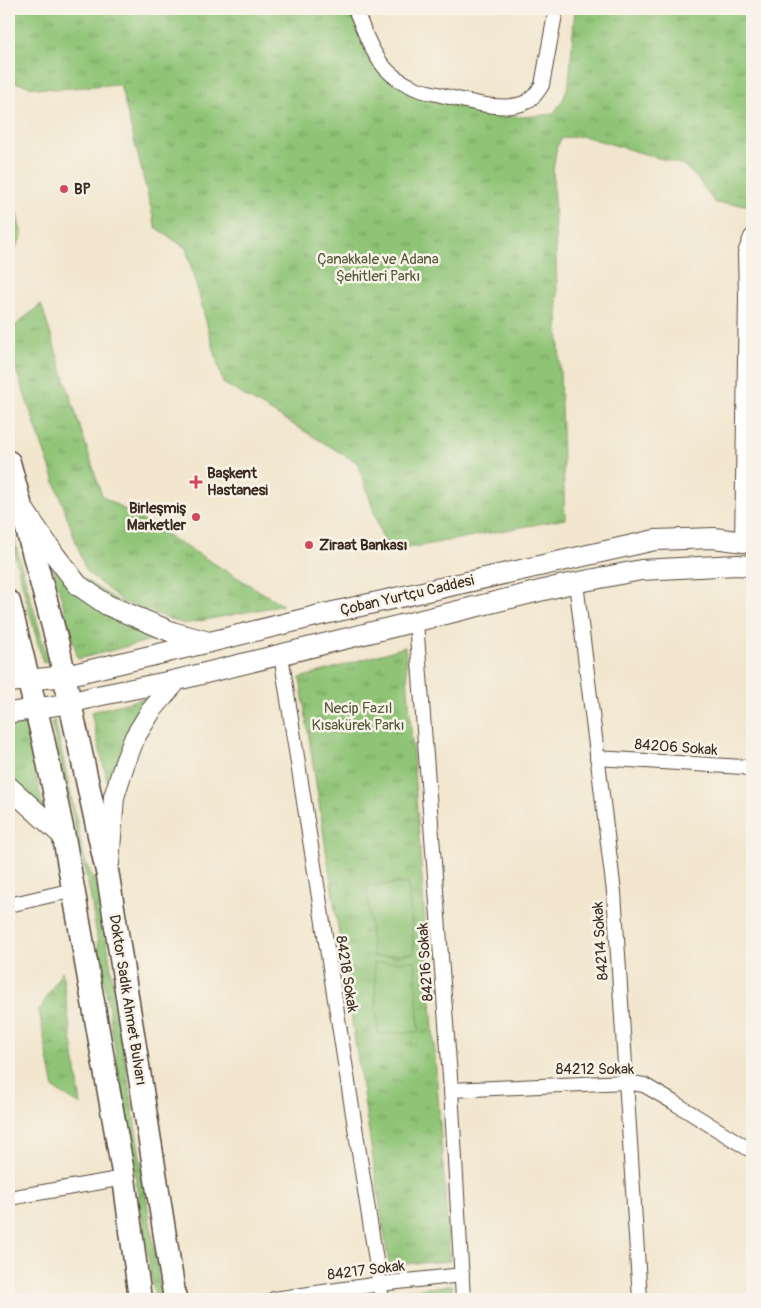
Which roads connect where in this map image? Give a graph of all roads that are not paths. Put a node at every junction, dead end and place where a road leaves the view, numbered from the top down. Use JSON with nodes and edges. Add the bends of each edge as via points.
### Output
{"nodes":[{"id":1,"x":355,"y":9,"type":"edge"},
{"id":2,"x":556,"y":9,"type":"edge"},
{"id":3,"x":752,"y":236,"type":"edge"},
{"id":4,"x":9,"y":462,"type":"edge"},
{"id":5,"x":20,"y":504,"type":"junction"},
{"id":6,"x":747,"y":542,"type":"edge"},
{"id":7,"x":752,"y":566,"type":"edge"},
{"id":8,"x":576,"y":583,"type":"junction"},
{"id":9,"x":9,"y":602,"type":"edge"},
{"id":10,"x":416,"y":622,"type":"junction"},
{"id":11,"x":210,"y":642,"type":"junction"},
{"id":12,"x":281,"y":654,"type":"junction"},
{"id":13,"x":64,"y":676,"type":"junction"},
{"id":14,"x":177,"y":680,"type":"junction"},
{"id":15,"x":19,"y":682,"type":"edge"},
{"id":16,"x":70,"y":703,"type":"junction"},
{"id":17,"x":36,"y":709,"type":"junction"},
{"id":18,"x":9,"y":713,"type":"edge"},
{"id":19,"x":597,"y":758,"type":"junction"},
{"id":20,"x":752,"y":770,"type":"edge"},
{"id":21,"x":9,"y":788,"type":"edge"},
{"id":22,"x":64,"y":838,"type":"junction"},
{"id":23,"x":108,"y":876,"type":"junction"},
{"id":24,"x":73,"y":890,"type":"junction"},
{"id":25,"x":9,"y":905,"type":"edge"},
{"id":26,"x":626,"y":1082,"type":"junction"},
{"id":27,"x":451,"y":1090,"type":"junction"},
{"id":28,"x":752,"y":1151,"type":"edge"},
{"id":29,"x":124,"y":1178,"type":"junction"},
{"id":30,"x":9,"y":1198,"type":"edge"},
{"id":31,"x":462,"y":1275,"type":"junction"},
{"id":32,"x":380,"y":1284,"type":"junction"},
{"id":33,"x":140,"y":1299,"type":"edge"},
{"id":34,"x":175,"y":1299,"type":"edge"},
{"id":35,"x":274,"y":1299,"type":"edge"},
{"id":36,"x":382,"y":1299,"type":"edge"},
{"id":37,"x":463,"y":1299,"type":"edge"},
{"id":38,"x":640,"y":1299,"type":"edge"}],
"edges":[{"from":1,"to":2,"type":"street","via":[[380,62],[403,83],[477,104],[498,106],[522,104],[530,100],[542,85]]},
{"from":3,"to":6,"type":"street","via":[[745,253]]},
{"from":4,"to":5,"type":"main road"},
{"from":5,"to":11,"type":"main road","via":[[78,585],[107,606],[172,632]]},
{"from":5,"to":13,"type":"main road"},
{"from":6,"to":11,"type":"main road","name":"Çoban Yurtçu Caddesi","via":[[714,538],[656,540]]},
{"from":7,"to":8,"type":"main road","name":"Çoban Yurtçu Caddesi","via":[[641,570]]},
{"from":8,"to":10,"type":"main road","name":"Çoban Yurtçu Caddesi"},
{"from":8,"to":19,"type":"street","name":"84214 Sokak"},
{"from":9,"to":15,"type":"main road"},
{"from":10,"to":12,"type":"main road","name":"Çoban Yurtçu Caddesi"},
{"from":10,"to":27,"type":"street","name":"84216 Sokak"},
{"from":11,"to":13,"type":"main road","name":"Çoban Yurtçu Caddesi"},
{"from":12,"to":14,"type":"main road","name":"Çoban Yurtçu Caddesi"},
{"from":12,"to":32,"type":"street","name":"84218 Sokak"},
{"from":13,"to":15,"type":"main road","name":"Çoban Yurtçu Caddesi"},
{"from":13,"to":16,"type":"main road","name":"Doktor Sadık Ahmet Bulvarı"},
{"from":14,"to":16,"type":"main road","name":"Çoban Yurtçu Caddesi"},
{"from":14,"to":23,"type":"main road","via":[[151,711],[135,737],[124,765],[114,797]]},
{"from":15,"to":17,"type":"main road"},
{"from":16,"to":17,"type":"main road","name":"Çoban Yurtçu Caddesi"},
{"from":16,"to":23,"type":"main road","name":"Doktor Sadık Ahmet Bulvarı"},
{"from":17,"to":18,"type":"main road","name":"Çoban Yurtçu Caddesi"},
{"from":17,"to":22,"type":"main road"},
{"from":19,"to":20,"type":"street","name":"84206 Sokak"},
{"from":19,"to":26,"type":"street","name":"84214 Sokak","via":[[614,892]]},
{"from":21,"to":22,"type":"main road"},
{"from":22,"to":24,"type":"main road"},
{"from":23,"to":34,"type":"main road","name":"Doktor Sadık Ahmet Bulvarı"},
{"from":24,"to":25,"type":"street"},
{"from":24,"to":29,"type":"main road"},
{"from":26,"to":27,"type":"street","name":"84212 Sokak"},
{"from":26,"to":28,"type":"street","name":"84212 Sokak","via":[[644,1085]]},
{"from":26,"to":38,"type":"street","name":"84214 Sokak"},
{"from":27,"to":31,"type":"street","name":"84216 Sokak"},
{"from":29,"to":30,"type":"street"},
{"from":29,"to":33,"type":"main road"},
{"from":31,"to":32,"type":"street","name":"84217 Sokak"},
{"from":31,"to":37,"type":"street","name":"84216 Sokak"},
{"from":32,"to":35,"type":"street","name":"84217 Sokak"},
{"from":32,"to":36,"type":"street","name":"84218 Sokak"}]}
